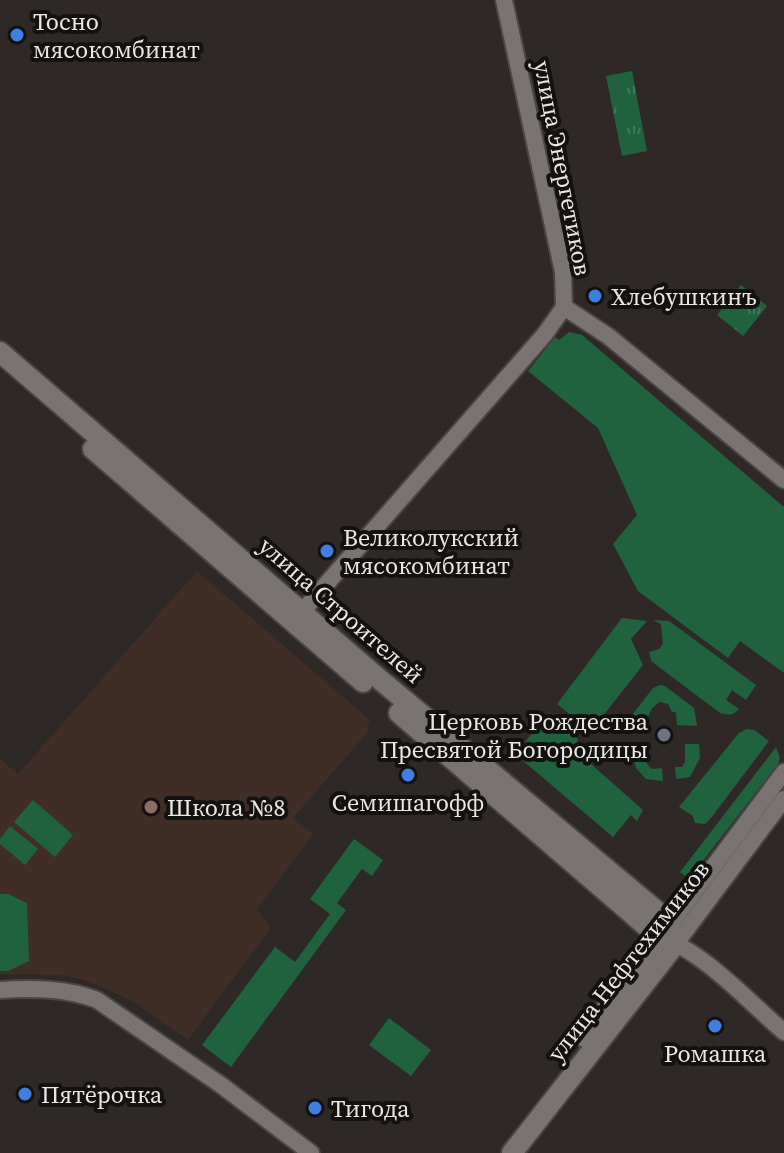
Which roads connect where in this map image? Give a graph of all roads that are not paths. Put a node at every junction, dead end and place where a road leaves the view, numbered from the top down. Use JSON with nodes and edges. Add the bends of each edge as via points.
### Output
{"nodes":[{"id":1,"x":504,"y":0,"type":"edge"},
{"id":2,"x":564,"y":307,"type":"junction"},
{"id":3,"x":0,"y":352,"type":"edge"},
{"id":4,"x":0,"y":368,"type":"edge"},
{"id":5,"x":784,"y":480,"type":"edge"},
{"id":6,"x":297,"y":616,"type":"junction"},
{"id":7,"x":784,"y":772,"type":"edge"},
{"id":8,"x":784,"y":799,"type":"edge"},
{"id":9,"x":669,"y":934,"type":"junction"},
{"id":10,"x":0,"y":990,"type":"edge"},
{"id":11,"x":784,"y":1032,"type":"edge"},
{"id":12,"x":311,"y":1153,"type":"edge"},
{"id":13,"x":495,"y":1153,"type":"edge"},
{"id":14,"x":512,"y":1153,"type":"edge"}],
"edges":[{"from":1,"to":2,"type":"street","name":"улица Энергетиков","via":[[563,272]]},
{"from":2,"to":5,"type":"street","name":"улица Энергетиков","via":[[608,336]]},
{"from":2,"to":6,"type":"street"},
{"from":3,"to":6,"type":"street","name":"улица Строителей"},
{"from":4,"to":6,"type":"street","name":"улица Строителей"},
{"from":6,"to":9,"type":"street","name":"улица Строителей","via":[[394,691]]},
{"from":7,"to":9,"type":"street"},
{"from":8,"to":9,"type":"street","name":"улица Нефтехимиков"},
{"from":9,"to":11,"type":"street","name":"улица Строителей"},
{"from":9,"to":13,"type":"street"},
{"from":9,"to":14,"type":"street","name":"улица Нефтехимиков"},
{"from":10,"to":12,"type":"street","via":[[51,989],[97,1000]]}]}
